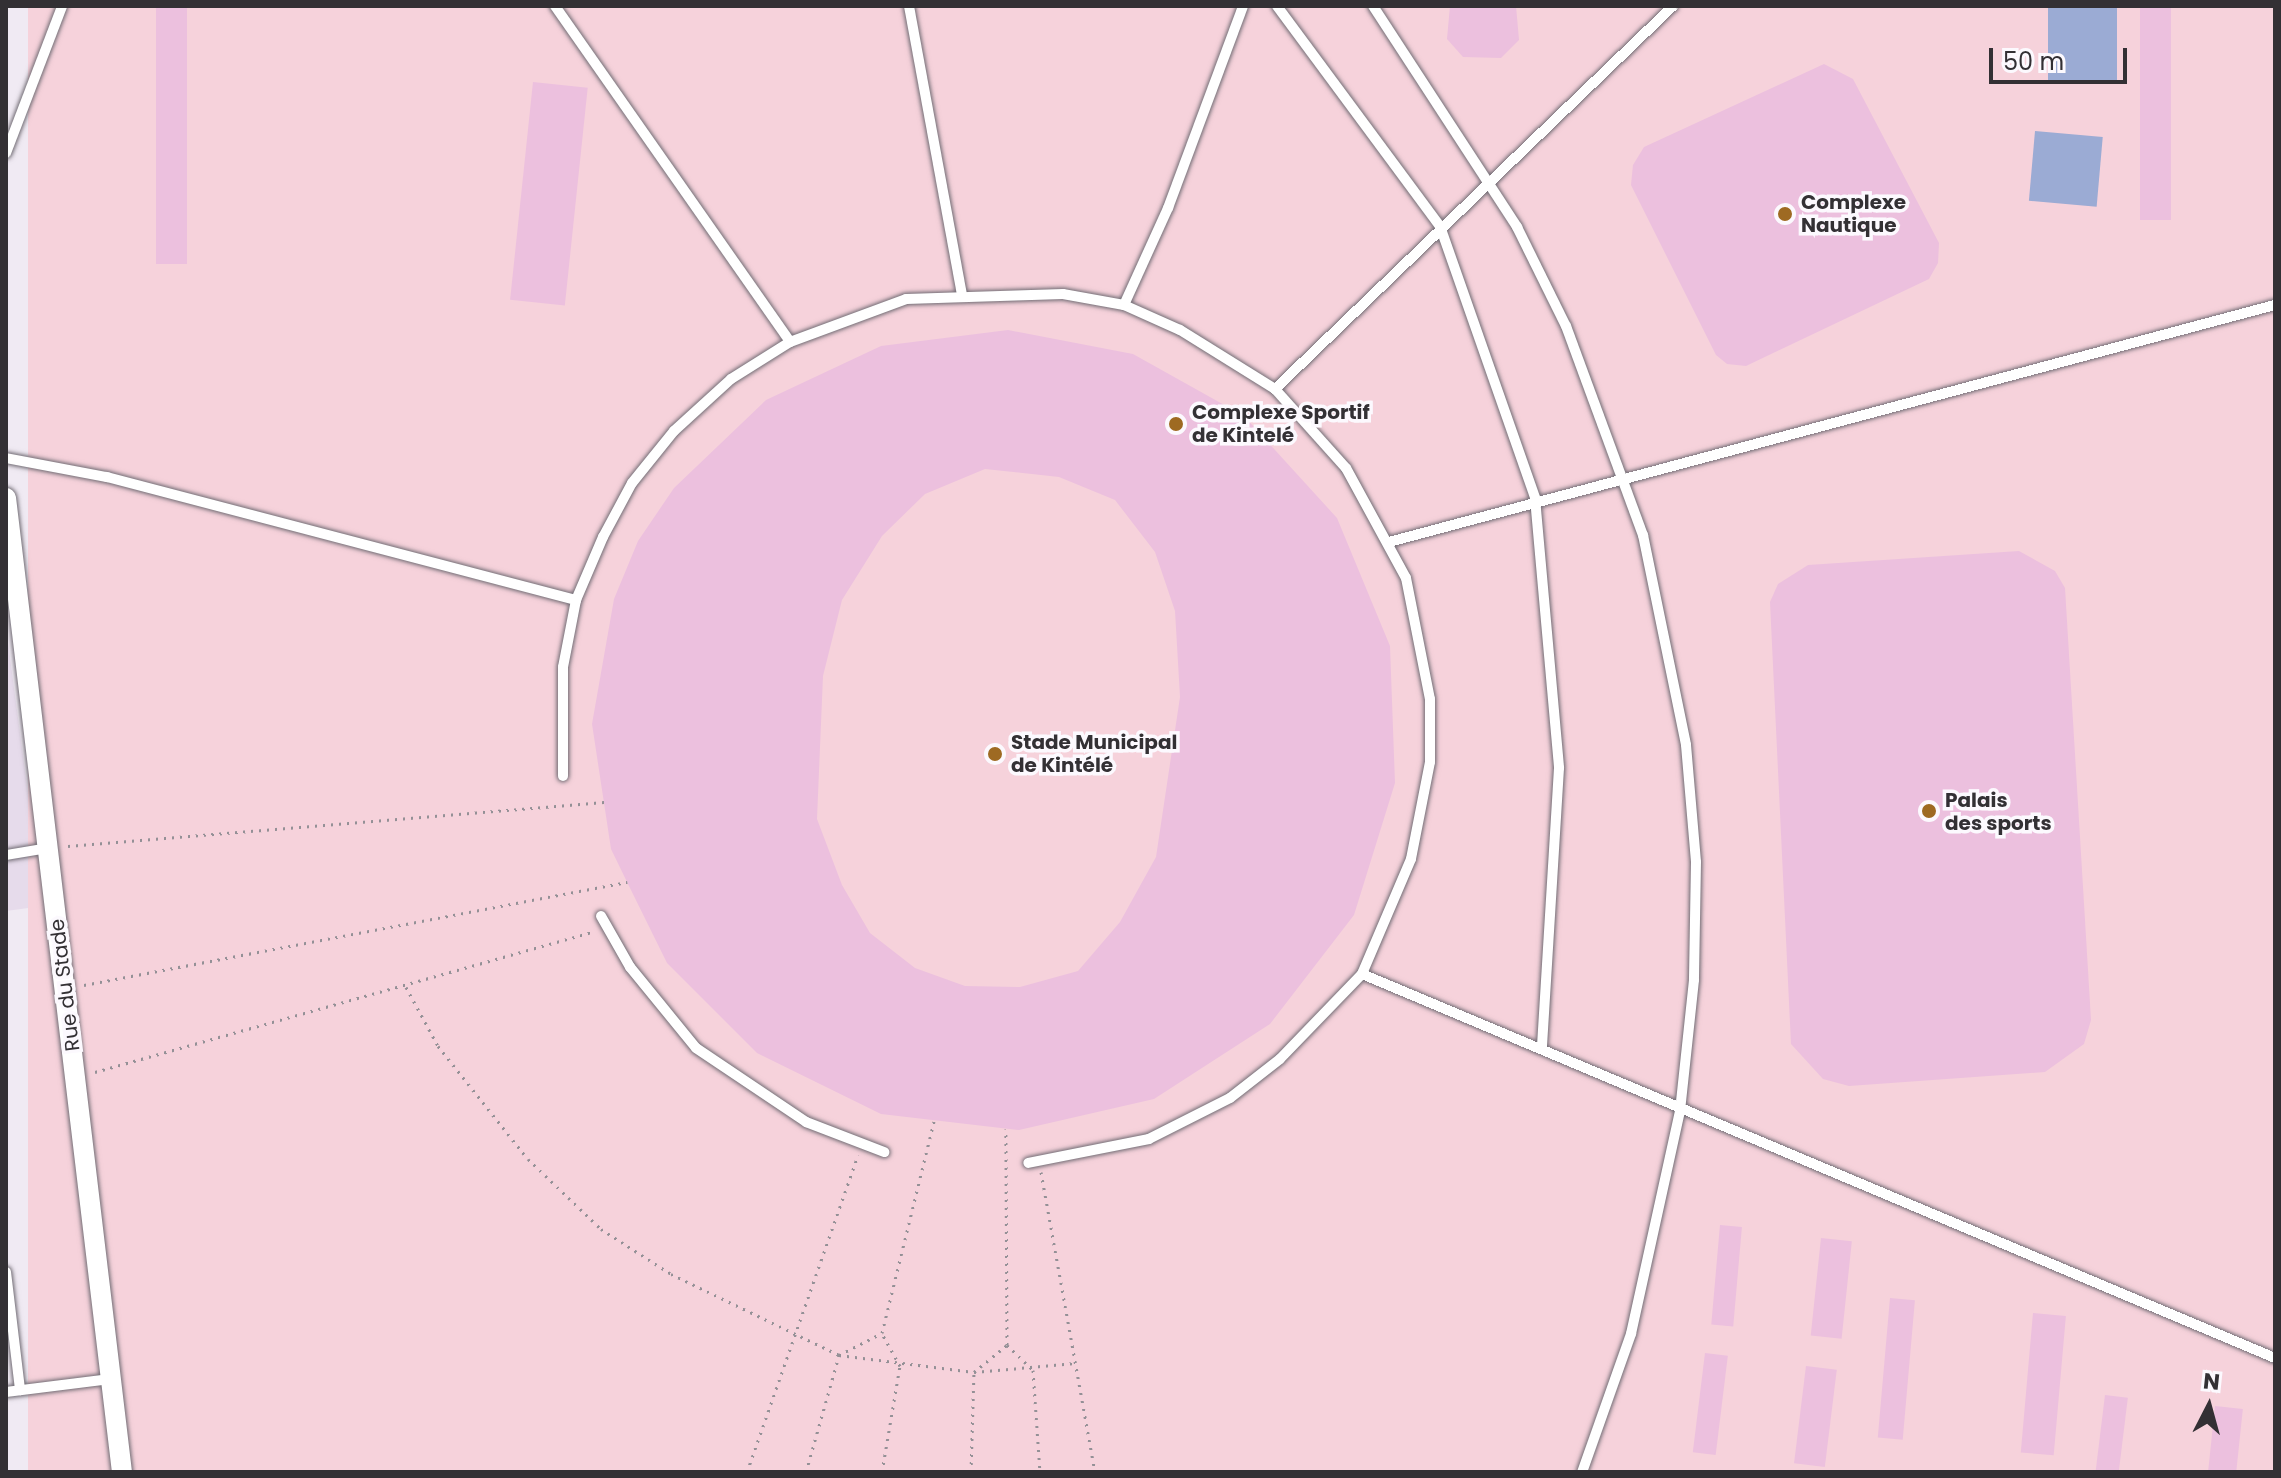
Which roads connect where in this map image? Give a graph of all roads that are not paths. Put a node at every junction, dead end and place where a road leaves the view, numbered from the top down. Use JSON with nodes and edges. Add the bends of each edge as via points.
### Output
{"nodes":[{"id":1,"x":62,"y":6,"type":"edge"},
{"id":2,"x":555,"y":6,"type":"edge"},
{"id":3,"x":909,"y":6,"type":"edge"},
{"id":4,"x":1243,"y":6,"type":"edge"},
{"id":5,"x":1277,"y":6,"type":"edge"},
{"id":6,"x":1373,"y":6,"type":"edge"},
{"id":7,"x":1673,"y":6,"type":"edge"},
{"id":8,"x":6,"y":153,"type":"edge"},
{"id":9,"x":1490,"y":184,"type":"junction"},
{"id":10,"x":1440,"y":226,"type":"junction"},
{"id":11,"x":962,"y":294,"type":"junction"},
{"id":12,"x":1124,"y":305,"type":"junction"},
{"id":13,"x":2275,"y":305,"type":"edge"},
{"id":14,"x":790,"y":342,"type":"junction"},
{"id":15,"x":1275,"y":389,"type":"junction"},
{"id":16,"x":6,"y":458,"type":"edge"},
{"id":17,"x":1623,"y":476,"type":"junction"},
{"id":18,"x":6,"y":498,"type":"edge"},
{"id":19,"x":1535,"y":498,"type":"junction"},
{"id":20,"x":1389,"y":542,"type":"junction"},
{"id":21,"x":576,"y":600,"type":"junction"},
{"id":22,"x":563,"y":776,"type":"dead end"},
{"id":23,"x":48,"y":848,"type":"junction"},
{"id":24,"x":6,"y":855,"type":"edge"},
{"id":25,"x":601,"y":916,"type":"dead end"},
{"id":26,"x":1362,"y":974,"type":"junction"},
{"id":27,"x":1542,"y":1045,"type":"junction"},
{"id":28,"x":1680,"y":1111,"type":"junction"},
{"id":29,"x":884,"y":1152,"type":"dead end"},
{"id":30,"x":1028,"y":1163,"type":"dead end"},
{"id":31,"x":6,"y":1272,"type":"edge"},
{"id":32,"x":2275,"y":1358,"type":"edge"},
{"id":33,"x":110,"y":1379,"type":"junction"},
{"id":34,"x":20,"y":1390,"type":"junction"},
{"id":35,"x":6,"y":1392,"type":"edge"},
{"id":36,"x":122,"y":1472,"type":"edge"},
{"id":37,"x":1582,"y":1472,"type":"edge"}],
"edges":[{"from":1,"to":8,"type":"lane"},
{"from":2,"to":14,"type":"lane"},
{"from":3,"to":11,"type":"lane"},
{"from":4,"to":12,"type":"lane"},
{"from":5,"to":10,"type":"lane"},
{"from":6,"to":9,"type":"lane"},
{"from":7,"to":9,"type":"lane"},
{"from":9,"to":10,"type":"lane"},
{"from":9,"to":17,"type":"lane","via":[[1566,326]]},
{"from":10,"to":15,"type":"lane"},
{"from":10,"to":19,"type":"lane"},
{"from":11,"to":12,"type":"lane","via":[[1027,291]]},
{"from":11,"to":14,"type":"lane","via":[[858,312]]},
{"from":12,"to":15,"type":"lane","via":[[1180,330]]},
{"from":13,"to":17,"type":"lane"},
{"from":14,"to":21,"type":"lane","via":[[731,379],[651,457],[603,537]]},
{"from":15,"to":20,"type":"lane","via":[[1346,468]]},
{"from":16,"to":21,"type":"lane","via":[[123,481]]},
{"from":17,"to":19,"type":"lane"},
{"from":17,"to":28,"type":"lane","via":[[1667,625],[1695,847],[1694,980]]},
{"from":18,"to":23,"type":"street","name":"Rue du Stade"},
{"from":19,"to":20,"type":"lane"},
{"from":19,"to":27,"type":"lane","via":[[1559,768]]},
{"from":20,"to":26,"type":"lane","via":[[1423,638],[1430,762],[1411,859]]},
{"from":21,"to":22,"type":"lane","via":[[563,667]]},
{"from":23,"to":24,"type":"lane"},
{"from":23,"to":33,"type":"street","name":"Rue du Stade"},
{"from":25,"to":29,"type":"lane","via":[[630,967],[696,1048],[806,1122]]},
{"from":26,"to":27,"type":"lane"},
{"from":26,"to":30,"type":"lane","via":[[1280,1059],[1230,1098],[1149,1139]]},
{"from":27,"to":28,"type":"lane"},
{"from":28,"to":32,"type":"lane"},
{"from":28,"to":37,"type":"lane","via":[[1631,1334]]},
{"from":31,"to":34,"type":"lane"},
{"from":33,"to":34,"type":"lane"},
{"from":33,"to":36,"type":"street","name":"Rue du Stade"},
{"from":34,"to":35,"type":"lane"}]}
